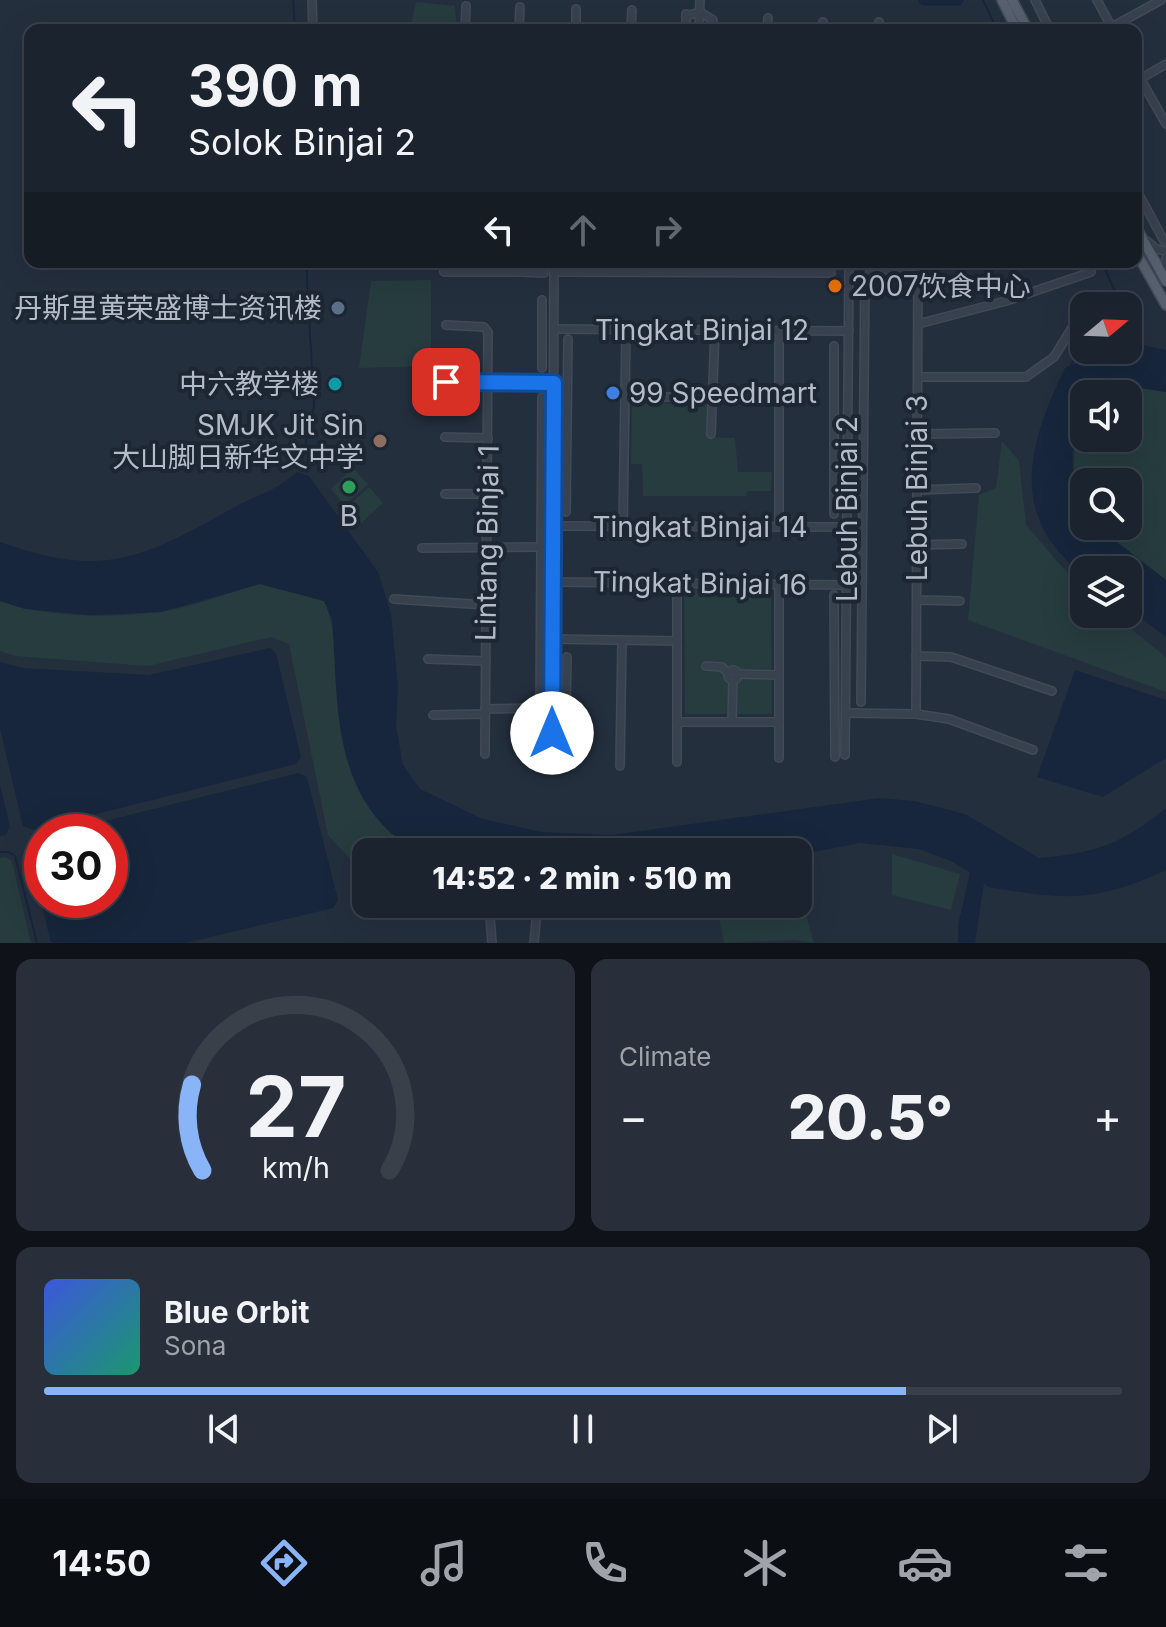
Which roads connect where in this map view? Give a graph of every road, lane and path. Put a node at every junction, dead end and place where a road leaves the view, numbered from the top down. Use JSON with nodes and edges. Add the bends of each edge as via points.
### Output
{"nodes":[{"id":1,"x":312,"y":0,"type":"edge"},
{"id":2,"x":1035,"y":0,"type":"edge"},
{"id":3,"x":1097,"y":0,"type":"edge"},
{"id":4,"x":1161,"y":0,"type":"edge"},
{"id":5,"x":1009,"y":3,"type":"edge"},
{"id":6,"x":466,"y":6,"type":"dead end"},
{"id":7,"x":700,"y":6,"type":"edge"},
{"id":8,"x":520,"y":7,"type":"dead end"},
{"id":9,"x":576,"y":9,"type":"dead end"},
{"id":10,"x":632,"y":10,"type":"dead end"},
{"id":11,"x":768,"y":18,"type":"dead end"},
{"id":12,"x":313,"y":24,"type":"edge"},
{"id":13,"x":465,"y":24,"type":"edge"},
{"id":14,"x":519,"y":24,"type":"edge"},
{"id":15,"x":576,"y":24,"type":"edge"},
{"id":16,"x":631,"y":24,"type":"edge"},
{"id":17,"x":686,"y":24,"type":"edge"},
{"id":18,"x":713,"y":24,"type":"edge"},
{"id":19,"x":768,"y":24,"type":"edge"},
{"id":20,"x":1015,"y":24,"type":"edge"},
{"id":21,"x":1024,"y":24,"type":"edge"},
{"id":22,"x":1047,"y":24,"type":"edge"},
{"id":23,"x":1111,"y":24,"type":"edge"},
{"id":24,"x":1120,"y":24,"type":"edge"},
{"id":25,"x":1166,"y":64,"type":"edge"},
{"id":26,"x":1142,"y":73,"type":"edge"},
{"id":27,"x":1142,"y":82,"type":"edge"},
{"id":28,"x":1166,"y":124,"type":"edge"},
{"id":29,"x":1142,"y":200,"type":"edge"},
{"id":30,"x":1142,"y":234,"type":"edge"},
{"id":31,"x":1142,"y":237,"type":"edge"},
{"id":32,"x":1164,"y":241,"type":"dead end"},
{"id":33,"x":1166,"y":251,"type":"edge"},
{"id":34,"x":1166,"y":258,"type":"edge"},
{"id":35,"x":1142,"y":263,"type":"edge"},
{"id":36,"x":444,"y":268,"type":"edge"},
{"id":37,"x":520,"y":268,"type":"edge"},
{"id":38,"x":554,"y":268,"type":"edge"},
{"id":39,"x":604,"y":268,"type":"edge"},
{"id":40,"x":813,"y":268,"type":"edge"},
{"id":41,"x":852,"y":268,"type":"edge"},
{"id":42,"x":897,"y":268,"type":"edge"},
{"id":43,"x":918,"y":268,"type":"edge"},
{"id":44,"x":520,"y":272,"type":"junction"},
{"id":45,"x":554,"y":272,"type":"junction"},
{"id":46,"x":604,"y":272,"type":"junction"},
{"id":47,"x":1091,"y":272,"type":"dead end"},
{"id":48,"x":544,"y":273,"type":"dead end"},
{"id":49,"x":813,"y":273,"type":"junction"},
{"id":50,"x":831,"y":273,"type":"dead end"},
{"id":51,"x":1166,"y":279,"type":"edge"},
{"id":52,"x":542,"y":300,"type":"dead end"},
{"id":53,"x":1166,"y":305,"type":"edge"},
{"id":54,"x":918,"y":324,"type":"junction"},
{"id":55,"x":446,"y":325,"type":"dead end"},
{"id":56,"x":554,"y":329,"type":"junction"},
{"id":57,"x":626,"y":330,"type":"junction"},
{"id":58,"x":715,"y":330,"type":"junction"},
{"id":59,"x":779,"y":331,"type":"junction"},
{"id":60,"x":849,"y":331,"type":"junction"},
{"id":61,"x":1070,"y":331,"type":"edge"},
{"id":62,"x":568,"y":339,"type":"dead end"},
{"id":63,"x":834,"y":346,"type":"dead end"},
{"id":64,"x":542,"y":353,"type":"junction"},
{"id":65,"x":554,"y":357,"type":"junction"},
{"id":66,"x":568,"y":361,"type":"junction"},
{"id":67,"x":834,"y":364,"type":"junction"},
{"id":68,"x":849,"y":364,"type":"junction"},
{"id":69,"x":542,"y":368,"type":"dead end"},
{"id":70,"x":918,"y":377,"type":"junction"},
{"id":71,"x":446,"y":382,"type":"dead end"},
{"id":72,"x":488,"y":382,"type":"junction"},
{"id":73,"x":554,"y":383,"type":"junction"},
{"id":74,"x":542,"y":397,"type":"dead end"},
{"id":75,"x":625,"y":397,"type":"junction"},
{"id":76,"x":713,"y":397,"type":"junction"},
{"id":77,"x":779,"y":397,"type":"junction"},
{"id":78,"x":995,"y":433,"type":"dead end"},
{"id":79,"x":711,"y":434,"type":"dead end"},
{"id":80,"x":918,"y":434,"type":"junction"},
{"id":81,"x":445,"y":437,"type":"dead end"},
{"id":82,"x":488,"y":438,"type":"junction"},
{"id":83,"x":976,"y":488,"type":"dead end"},
{"id":84,"x":553,"y":490,"type":"junction"},
{"id":85,"x":917,"y":490,"type":"junction"},
{"id":86,"x":566,"y":491,"type":"junction"},
{"id":87,"x":835,"y":492,"type":"junction"},
{"id":88,"x":848,"y":492,"type":"junction"},
{"id":89,"x":445,"y":494,"type":"dead end"},
{"id":90,"x":487,"y":494,"type":"junction"},
{"id":91,"x":566,"y":512,"type":"dead end"},
{"id":92,"x":834,"y":514,"type":"dead end"},
{"id":93,"x":553,"y":526,"type":"junction"},
{"id":94,"x":623,"y":526,"type":"junction"},
{"id":95,"x":779,"y":527,"type":"junction"},
{"id":96,"x":847,"y":527,"type":"junction"},
{"id":97,"x":962,"y":544,"type":"dead end"},
{"id":98,"x":917,"y":545,"type":"junction"},
{"id":99,"x":541,"y":547,"type":"junction"},
{"id":100,"x":553,"y":547,"type":"junction"},
{"id":101,"x":422,"y":548,"type":"dead end"},
{"id":102,"x":487,"y":548,"type":"junction"},
{"id":103,"x":553,"y":582,"type":"junction"},
{"id":104,"x":677,"y":583,"type":"junction"},
{"id":105,"x":779,"y":584,"type":"junction"},
{"id":106,"x":847,"y":585,"type":"junction"},
{"id":107,"x":834,"y":595,"type":"dead end"},
{"id":108,"x":394,"y":599,"type":"dead end"},
{"id":109,"x":917,"y":600,"type":"junction"},
{"id":110,"x":960,"y":601,"type":"dead end"},
{"id":111,"x":486,"y":605,"type":"junction"},
{"id":112,"x":553,"y":639,"type":"junction"},
{"id":113,"x":622,"y":640,"type":"junction"},
{"id":114,"x":677,"y":641,"type":"junction"},
{"id":115,"x":916,"y":656,"type":"junction"},
{"id":116,"x":567,"y":657,"type":"dead end"},
{"id":117,"x":428,"y":659,"type":"dead end"},
{"id":118,"x":486,"y":661,"type":"junction"},
{"id":119,"x":706,"y":666,"type":"dead end"},
{"id":120,"x":733,"y":675,"type":"junction"},
{"id":121,"x":779,"y":675,"type":"junction"},
{"id":122,"x":553,"y":676,"type":"junction"},
{"id":123,"x":566,"y":676,"type":"junction"},
{"id":124,"x":846,"y":681,"type":"junction"},
{"id":125,"x":861,"y":681,"type":"junction"},
{"id":126,"x":1052,"y":691,"type":"dead end"},
{"id":127,"x":861,"y":702,"type":"dead end"},
{"id":128,"x":540,"y":708,"type":"junction"},
{"id":129,"x":552,"y":708,"type":"junction"},
{"id":130,"x":485,"y":712,"type":"junction"},
{"id":131,"x":846,"y":713,"type":"junction"},
{"id":132,"x":916,"y":714,"type":"junction"},
{"id":133,"x":433,"y":715,"type":"dead end"},
{"id":134,"x":677,"y":722,"type":"junction"},
{"id":135,"x":732,"y":722,"type":"junction"},
{"id":136,"x":779,"y":722,"type":"junction"},
{"id":137,"x":1033,"y":750,"type":"dead end"},
{"id":138,"x":485,"y":754,"type":"dead end"},
{"id":139,"x":845,"y":755,"type":"dead end"},
{"id":140,"x":835,"y":757,"type":"dead end"},
{"id":141,"x":779,"y":758,"type":"dead end"},
{"id":142,"x":552,"y":759,"type":"dead end"},
{"id":143,"x":677,"y":762,"type":"dead end"},
{"id":144,"x":565,"y":765,"type":"dead end"},
{"id":145,"x":620,"y":766,"type":"dead end"},
{"id":146,"x":490,"y":918,"type":"edge"},
{"id":147,"x":534,"y":918,"type":"edge"},
{"id":148,"x":492,"y":943,"type":"edge"},
{"id":149,"x":534,"y":943,"type":"edge"}],
"edges":[{"from":1,"to":12,"type":"street"},
{"from":2,"to":22,"type":"street"},
{"from":3,"to":23,"type":"street"},
{"from":4,"to":24,"type":"street"},
{"from":5,"to":20,"type":"main road"},
{"from":5,"to":21,"type":"main road"},
{"from":6,"to":13,"type":"street"},
{"from":7,"to":17,"type":"street","via":[[686,14]]},
{"from":7,"to":18,"type":"street"},
{"from":8,"to":14,"type":"street"},
{"from":9,"to":15,"type":"street"},
{"from":10,"to":16,"type":"street"},
{"from":11,"to":19,"type":"street"},
{"from":25,"to":26,"type":"street"},
{"from":27,"to":28,"type":"street"},
{"from":29,"to":32,"type":"street"},
{"from":30,"to":33,"type":"street","via":[[1156,249]]},
{"from":31,"to":51,"type":"main road"},
{"from":34,"to":51,"type":"street"},
{"from":35,"to":53,"type":"main road"},
{"from":36,"to":44,"type":"street"},
{"from":37,"to":44,"type":"street"},
{"from":38,"to":45,"type":"street"},
{"from":39,"to":46,"type":"street"},
{"from":40,"to":49,"type":"street"},
{"from":41,"to":60,"type":"street","name":"Lebuh Binjai 2"},
{"from":42,"to":125,"type":"street","name":"Lebuh Binjai 2","via":[[870,273],[865,279]]},
{"from":43,"to":54,"type":"street","name":"Lebuh Binjai 3"},
{"from":44,"to":48,"type":"street"},
{"from":45,"to":46,"type":"street"},
{"from":45,"to":56,"type":"street"},
{"from":46,"to":49,"type":"street"},
{"from":47,"to":54,"type":"street"},
{"from":49,"to":50,"type":"street"},
{"from":52,"to":64,"type":"street"},
{"from":54,"to":70,"type":"street","name":"Lebuh Binjai 3"},
{"from":55,"to":72,"type":"street","name":"Lintang Binjai 1","via":[[484,327],[488,332]]},
{"from":56,"to":57,"type":"street","name":"Tingkat Binjai 12"},
{"from":56,"to":65,"type":"street"},
{"from":57,"to":58,"type":"street","name":"Tingkat Binjai 12"},
{"from":57,"to":75,"type":"street"},
{"from":58,"to":59,"type":"street","name":"Tingkat Binjai 12"},
{"from":58,"to":76,"type":"street"},
{"from":59,"to":60,"type":"street","name":"Tingkat Binjai 12"},
{"from":59,"to":77,"type":"street"},
{"from":60,"to":68,"type":"street","name":"Lebuh Binjai 2"},
{"from":61,"to":70,"type":"street","via":[[1054,357],[1026,377]]},
{"from":62,"to":66,"type":"street"},
{"from":63,"to":67,"type":"street"},
{"from":64,"to":65,"type":"street"},
{"from":64,"to":69,"type":"street"},
{"from":65,"to":66,"type":"street"},
{"from":65,"to":73,"type":"street"},
{"from":66,"to":86,"type":"street"},
{"from":67,"to":68,"type":"street"},
{"from":67,"to":87,"type":"street"},
{"from":68,"to":88,"type":"street","name":"Lebuh Binjai 2"},
{"from":70,"to":80,"type":"street","name":"Lebuh Binjai 3"},
{"from":71,"to":72,"type":"street"},
{"from":72,"to":73,"type":"street"},
{"from":72,"to":82,"type":"street","name":"Lintang Binjai 1"},
{"from":73,"to":84,"type":"street"},
{"from":74,"to":99,"type":"street"},
{"from":75,"to":76,"type":"street"},
{"from":75,"to":94,"type":"street"},
{"from":76,"to":77,"type":"street"},
{"from":76,"to":79,"type":"street"},
{"from":77,"to":95,"type":"street"},
{"from":78,"to":80,"type":"street"},
{"from":80,"to":85,"type":"street","name":"Lebuh Binjai 3"},
{"from":81,"to":82,"type":"street"},
{"from":82,"to":90,"type":"street","name":"Lintang Binjai 1"},
{"from":83,"to":85,"type":"street"},
{"from":84,"to":86,"type":"street"},
{"from":84,"to":93,"type":"street"},
{"from":85,"to":98,"type":"street","name":"Lebuh Binjai 3"},
{"from":86,"to":91,"type":"street"},
{"from":87,"to":88,"type":"street"},
{"from":87,"to":92,"type":"street"},
{"from":88,"to":96,"type":"street","name":"Lebuh Binjai 2"},
{"from":89,"to":90,"type":"street"},
{"from":90,"to":102,"type":"street","name":"Lintang Binjai 1"},
{"from":93,"to":94,"type":"street","name":"Tingkat Binjai 14"},
{"from":93,"to":100,"type":"street"},
{"from":94,"to":95,"type":"street","name":"Tingkat Binjai 14"},
{"from":95,"to":96,"type":"street","name":"Tingkat Binjai 14"},
{"from":96,"to":106,"type":"street","name":"Lebuh Binjai 2"},
{"from":97,"to":98,"type":"street"},
{"from":98,"to":109,"type":"street","name":"Lebuh Binjai 3"},
{"from":99,"to":100,"type":"street"},
{"from":99,"to":102,"type":"street"},
{"from":99,"to":128,"type":"street"},
{"from":100,"to":103,"type":"street"},
{"from":101,"to":102,"type":"street"},
{"from":102,"to":111,"type":"street","name":"Lintang Binjai 1"},
{"from":103,"to":104,"type":"street","name":"Tingkat Binjai 16"},
{"from":103,"to":112,"type":"street"},
{"from":104,"to":105,"type":"street","name":"Tingkat Binjai 16"},
{"from":104,"to":114,"type":"street"},
{"from":105,"to":106,"type":"street","name":"Tingkat Binjai 16"},
{"from":105,"to":121,"type":"street"},
{"from":106,"to":124,"type":"street","name":"Lebuh Binjai 2"},
{"from":107,"to":140,"type":"street"},
{"from":108,"to":111,"type":"street"},
{"from":109,"to":110,"type":"street"},
{"from":109,"to":115,"type":"street","name":"Lebuh Binjai 3"},
{"from":111,"to":118,"type":"street","name":"Lintang Binjai 1"},
{"from":112,"to":113,"type":"street"},
{"from":112,"to":122,"type":"street"},
{"from":113,"to":114,"type":"street"},
{"from":113,"to":145,"type":"street"},
{"from":114,"to":134,"type":"street"},
{"from":115,"to":126,"type":"street","via":[[951,657]]},
{"from":115,"to":132,"type":"street","name":"Lebuh Binjai 3"},
{"from":116,"to":123,"type":"street"},
{"from":117,"to":118,"type":"street"},
{"from":118,"to":130,"type":"street","name":"Lintang Binjai 1"},
{"from":119,"to":120,"type":"street","via":[[722,667]]},
{"from":120,"to":121,"type":"street"},
{"from":120,"to":135,"type":"street"},
{"from":121,"to":136,"type":"street"},
{"from":122,"to":123,"type":"street"},
{"from":122,"to":129,"type":"street"},
{"from":123,"to":144,"type":"street"},
{"from":124,"to":125,"type":"street"},
{"from":124,"to":131,"type":"street","name":"Lebuh Binjai 2"},
{"from":125,"to":127,"type":"street","name":"Lebuh Binjai 2"},
{"from":128,"to":129,"type":"street"},
{"from":128,"to":130,"type":"street"},
{"from":129,"to":142,"type":"street"},
{"from":130,"to":133,"type":"street"},
{"from":130,"to":138,"type":"street","name":"Lintang Binjai 1"},
{"from":131,"to":132,"type":"street"},
{"from":131,"to":139,"type":"street","name":"Lebuh Binjai 2"},
{"from":132,"to":137,"type":"street","via":[[949,719]]},
{"from":134,"to":135,"type":"street"},
{"from":134,"to":143,"type":"street"},
{"from":135,"to":136,"type":"street"},
{"from":136,"to":141,"type":"street"},
{"from":146,"to":148,"type":"street"},
{"from":147,"to":149,"type":"street"}]}
